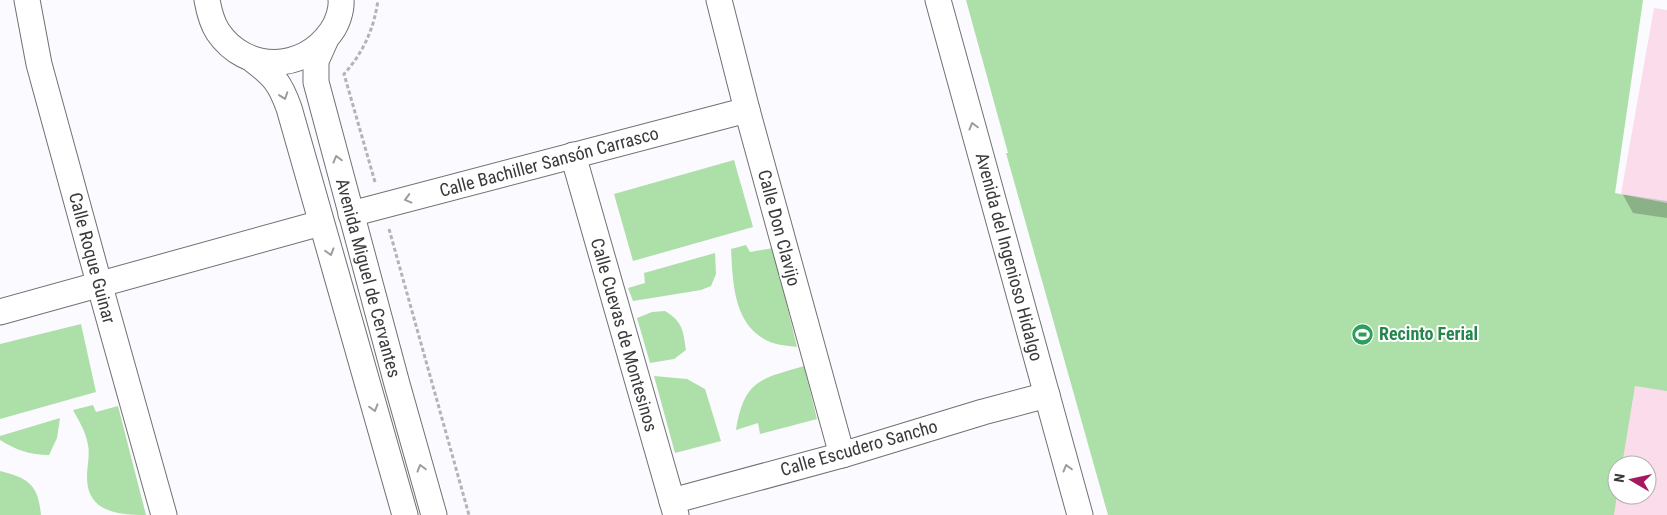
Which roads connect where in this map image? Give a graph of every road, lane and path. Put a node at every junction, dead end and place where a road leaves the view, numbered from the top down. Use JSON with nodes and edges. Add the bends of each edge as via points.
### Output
{"nodes":[{"id":1,"x":27,"y":0,"type":"edge"},
{"id":2,"x":208,"y":0,"type":"edge"},
{"id":3,"x":341,"y":0,"type":"edge"},
{"id":4,"x":378,"y":0,"type":"edge"},
{"id":5,"x":719,"y":0,"type":"edge"},
{"id":6,"x":938,"y":0,"type":"edge"},
{"id":7,"x":325,"y":41,"type":"junction"},
{"id":8,"x":253,"y":60,"type":"junction"},
{"id":9,"x":747,"y":110,"type":"junction"},
{"id":10,"x":573,"y":156,"type":"junction"},
{"id":11,"x":382,"y":206,"type":"junction"},
{"id":12,"x":351,"y":214,"type":"junction"},
{"id":13,"x":321,"y":223,"type":"junction"},
{"id":14,"x":99,"y":284,"type":"junction"},
{"id":15,"x":0,"y":312,"type":"edge"},
{"id":16,"x":1047,"y":395,"type":"junction"},
{"id":17,"x":842,"y":455,"type":"junction"},
{"id":18,"x":674,"y":508,"type":"edge"},
{"id":19,"x":164,"y":515,"type":"edge"},
{"id":20,"x":405,"y":515,"type":"edge"},
{"id":21,"x":434,"y":515,"type":"edge"},
{"id":22,"x":469,"y":515,"type":"edge"},
{"id":23,"x":1080,"y":515,"type":"edge"}],
"edges":[{"from":1,"to":14,"type":"street","name":"Calle Roque Guinar","via":[[40,64]]},
{"from":2,"to":8,"type":"street","via":[[217,32],[232,48]]},
{"from":3,"to":7,"type":"street","name":"Avenida Miguel de Cervantes","via":[[335,26]]},
{"from":4,"to":11,"type":"path","via":[[369,39],[344,74]]},
{"from":5,"to":9,"type":"street","name":"Calle Don Clavijo"},
{"from":16,"to":6,"type":"street","name":"Avenida del Ingenioso Hidalgo","one_way":true},
{"from":7,"to":8,"type":"street","via":[[297,60],[277,63]]},
{"from":12,"to":7,"type":"street","name":"Avenida Miguel de Cervantes","one_way":true,"via":[[316,82],[316,61]]},
{"from":8,"to":13,"type":"street","name":"Avenida Miguel de Cervantes","one_way":true,"via":[[267,70],[281,87]]},
{"from":9,"to":10,"type":"street","name":"Calle Bachiller Sansón Carrasco"},
{"from":9,"to":17,"type":"street","name":"Calle Don Clavijo"},
{"from":10,"to":11,"type":"street","name":"Calle Bachiller Sansón Carrasco","one_way":true},
{"from":10,"to":18,"type":"street","name":"Calle Cuevas de Montesinos"},
{"from":11,"to":12,"type":"street","name":"Calle Bachiller Sansón Carrasco"},
{"from":11,"to":22,"type":"path"},
{"from":21,"to":12,"type":"street","name":"Avenida Miguel de Cervantes","one_way":true},
{"from":13,"to":14,"type":"street"},
{"from":13,"to":20,"type":"street","name":"Avenida Miguel de Cervantes","one_way":true},
{"from":14,"to":15,"type":"street"},
{"from":14,"to":19,"type":"street","name":"Calle Roque Guinar"},
{"from":16,"to":17,"type":"street","name":"Calle Escudero Sancho"},
{"from":23,"to":16,"type":"street","name":"Avenida del Ingenioso Hidalgo","one_way":true},
{"from":17,"to":18,"type":"street","name":"Calle Escudero Sancho"}]}
